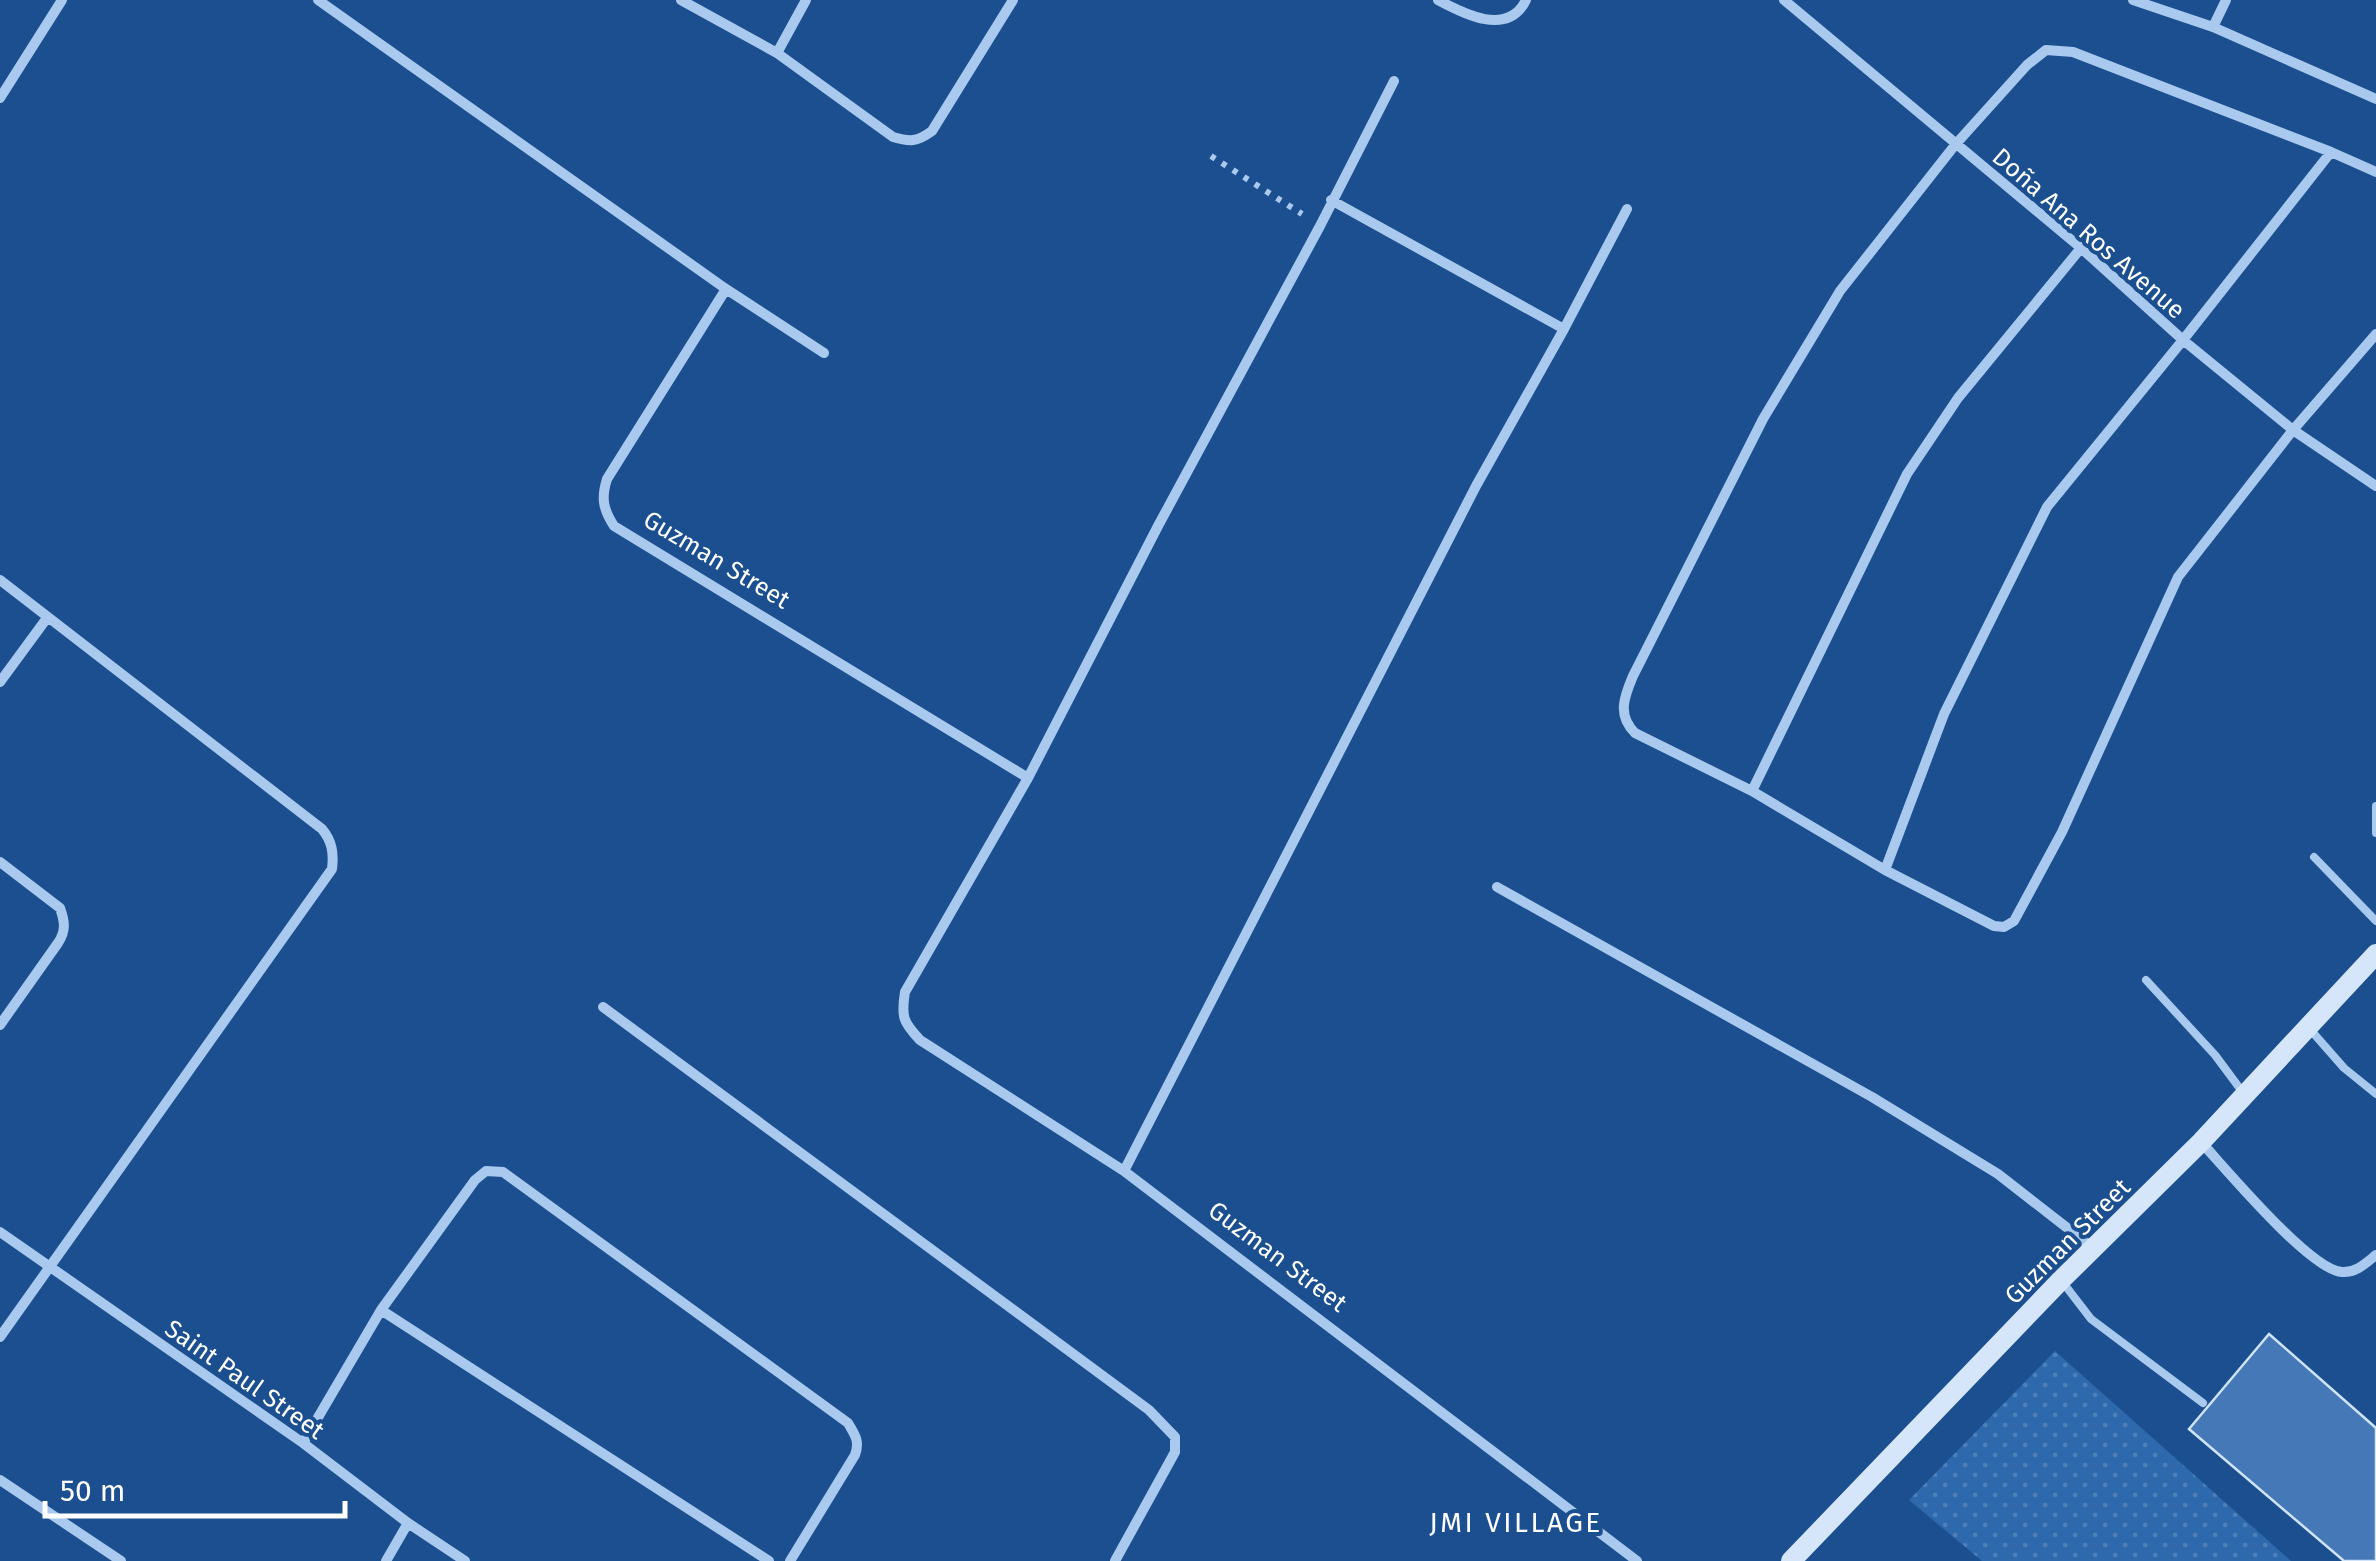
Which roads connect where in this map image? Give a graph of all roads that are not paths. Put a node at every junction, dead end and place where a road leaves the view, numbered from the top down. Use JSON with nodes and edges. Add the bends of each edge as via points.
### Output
{"nodes":[{"id":1,"x":62,"y":0,"type":"edge"},
{"id":2,"x":318,"y":0,"type":"edge"},
{"id":3,"x":681,"y":0,"type":"edge"},
{"id":4,"x":806,"y":0,"type":"edge"},
{"id":5,"x":1013,"y":0,"type":"edge"},
{"id":6,"x":1438,"y":0,"type":"edge"},
{"id":7,"x":1526,"y":0,"type":"edge"},
{"id":8,"x":1784,"y":0,"type":"edge"},
{"id":9,"x":2134,"y":0,"type":"edge"},
{"id":10,"x":2226,"y":0,"type":"edge"},
{"id":11,"x":2213,"y":27,"type":"junction"},
{"id":12,"x":778,"y":52,"type":"junction"},
{"id":13,"x":1394,"y":80,"type":"dead end"},
{"id":14,"x":0,"y":98,"type":"edge"},
{"id":15,"x":2376,"y":99,"type":"edge"},
{"id":16,"x":1956,"y":145,"type":"junction"},
{"id":17,"x":2331,"y":152,"type":"junction"},
{"id":18,"x":2376,"y":172,"type":"edge"},
{"id":19,"x":1331,"y":200,"type":"junction"},
{"id":20,"x":1627,"y":209,"type":"dead end"},
{"id":21,"x":2081,"y":248,"type":"junction"},
{"id":22,"x":726,"y":289,"type":"junction"},
{"id":23,"x":1564,"y":329,"type":"junction"},
{"id":24,"x":2376,"y":334,"type":"edge"},
{"id":25,"x":2183,"y":340,"type":"junction"},
{"id":26,"x":824,"y":353,"type":"dead end"},
{"id":27,"x":2293,"y":430,"type":"junction"},
{"id":28,"x":2376,"y":486,"type":"edge"},
{"id":29,"x":0,"y":580,"type":"edge"},
{"id":30,"x":47,"y":618,"type":"junction"},
{"id":31,"x":0,"y":682,"type":"edge"},
{"id":32,"x":1028,"y":778,"type":"junction"},
{"id":33,"x":1752,"y":791,"type":"junction"},
{"id":34,"x":2376,"y":806,"type":"edge"},
{"id":35,"x":2376,"y":833,"type":"edge"},
{"id":36,"x":2314,"y":857,"type":"dead end"},
{"id":37,"x":0,"y":862,"type":"edge"},
{"id":38,"x":1885,"y":870,"type":"junction"},
{"id":39,"x":1497,"y":887,"type":"dead end"},
{"id":40,"x":2376,"y":921,"type":"edge"},
{"id":41,"x":2376,"y":954,"type":"edge"},
{"id":42,"x":2146,"y":980,"type":"dead end"},
{"id":43,"x":603,"y":1007,"type":"dead end"},
{"id":44,"x":0,"y":1026,"type":"edge"},
{"id":45,"x":2308,"y":1027,"type":"junction"},
{"id":46,"x":2376,"y":1094,"type":"edge"},
{"id":47,"x":2245,"y":1095,"type":"junction"},
{"id":48,"x":2201,"y":1142,"type":"junction"},
{"id":49,"x":1124,"y":1171,"type":"junction"},
{"id":50,"x":0,"y":1232,"type":"edge"},
{"id":51,"x":2093,"y":1248,"type":"junction"},
{"id":52,"x":2376,"y":1256,"type":"edge"},
{"id":53,"x":50,"y":1266,"type":"junction"},
{"id":54,"x":2061,"y":1280,"type":"junction"},
{"id":55,"x":381,"y":1310,"type":"junction"},
{"id":56,"x":0,"y":1337,"type":"edge"},
{"id":57,"x":2203,"y":1403,"type":"dead end"},
{"id":58,"x":304,"y":1442,"type":"junction"},
{"id":59,"x":0,"y":1480,"type":"edge"},
{"id":60,"x":408,"y":1523,"type":"junction"},
{"id":61,"x":121,"y":1561,"type":"edge"},
{"id":62,"x":386,"y":1561,"type":"edge"},
{"id":63,"x":466,"y":1561,"type":"edge"},
{"id":64,"x":770,"y":1561,"type":"edge"},
{"id":65,"x":790,"y":1561,"type":"edge"},
{"id":66,"x":1115,"y":1561,"type":"edge"},
{"id":67,"x":1637,"y":1561,"type":"edge"},
{"id":68,"x":1791,"y":1561,"type":"edge"}],
"edges":[{"from":1,"to":14,"type":"street"},
{"from":2,"to":22,"type":"street"},
{"from":3,"to":12,"type":"street"},
{"from":4,"to":12,"type":"street"},
{"from":5,"to":12,"type":"street","via":[[932,131],[914,142],[893,136]]},
{"from":6,"to":7,"type":"street","via":[[1494,21],[1509,18]]},
{"from":8,"to":16,"type":"street","name":"Doña Ana Ros Avenue"},
{"from":9,"to":11,"type":"street"},
{"from":10,"to":11,"type":"street"},
{"from":11,"to":15,"type":"street"},
{"from":13,"to":19,"type":"street"},
{"from":16,"to":17,"type":"street","via":[[2046,50],[2073,52]]},
{"from":16,"to":21,"type":"street","name":"Doña Ana Ros Avenue"},
{"from":16,"to":33,"type":"street","via":[[1830,307],[1763,419],[1623,698],[1635,733]]},
{"from":17,"to":18,"type":"street"},
{"from":17,"to":25,"type":"street"},
{"from":19,"to":23,"type":"street"},
{"from":19,"to":32,"type":"street"},
{"from":20,"to":23,"type":"street"},
{"from":21,"to":25,"type":"street","name":"Doña Ana Ros Avenue"},
{"from":21,"to":33,"type":"street","via":[[1958,398],[1907,474]]},
{"from":22,"to":26,"type":"street"},
{"from":22,"to":32,"type":"street","name":"Guzman Street","via":[[607,479],[602,497],[614,526]]},
{"from":23,"to":49,"type":"street","via":[[1476,486]]},
{"from":24,"to":27,"type":"street"},
{"from":25,"to":27,"type":"street","name":"Doña Ana Ros Avenue"},
{"from":25,"to":38,"type":"street","via":[[2046,507],[1944,714]]},
{"from":27,"to":28,"type":"street","name":"Doña Ana Ros Avenue"},
{"from":27,"to":38,"type":"street","via":[[2178,577],[2014,922],[1994,926]]},
{"from":29,"to":30,"type":"street"},
{"from":30,"to":31,"type":"street"},
{"from":30,"to":53,"type":"street","via":[[322,829],[334,856],[332,868]]},
{"from":32,"to":49,"type":"street","name":"Guzman Street","via":[[905,992],[905,1024]]},
{"from":33,"to":38,"type":"street"},
{"from":34,"to":35,"type":"lane"},
{"from":36,"to":40,"type":"lane"},
{"from":37,"to":44,"type":"street","via":[[60,908],[65,930]]},
{"from":39,"to":51,"type":"street","via":[[1872,1097],[1998,1174]]},
{"from":41,"to":45,"type":"main road","name":"Guzman Street"},
{"from":42,"to":47,"type":"lane"},
{"from":43,"to":66,"type":"street","via":[[1149,1410],[1175,1437],[1175,1452]]},
{"from":45,"to":46,"type":"lane"},
{"from":45,"to":47,"type":"main road","name":"Guzman Street"},
{"from":47,"to":48,"type":"main road","name":"Guzman Street"},
{"from":48,"to":51,"type":"main road","name":"Guzman Street"},
{"from":48,"to":52,"type":"street","via":[[2298,1246],[2328,1268],[2351,1272]]},
{"from":49,"to":67,"type":"street","name":"Guzman Street"},
{"from":50,"to":53,"type":"street","name":"Saint Paul Street"},
{"from":51,"to":54,"type":"main road","name":"Guzman Street"},
{"from":53,"to":56,"type":"street"},
{"from":53,"to":58,"type":"street","name":"Saint Paul Street"},
{"from":54,"to":57,"type":"lane","via":[[2091,1318]]},
{"from":54,"to":68,"type":"main road","name":"Guzman Street"},
{"from":55,"to":58,"type":"street"},
{"from":55,"to":64,"type":"street"},
{"from":55,"to":65,"type":"street","via":[[475,1180],[486,1171],[502,1172],[848,1423],[857,1438],[855,1455]]},
{"from":58,"to":60,"type":"street","name":"Saint Paul Street"},
{"from":59,"to":61,"type":"street"},
{"from":60,"to":62,"type":"street"},
{"from":60,"to":63,"type":"street","name":"Saint Paul Street"}]}
